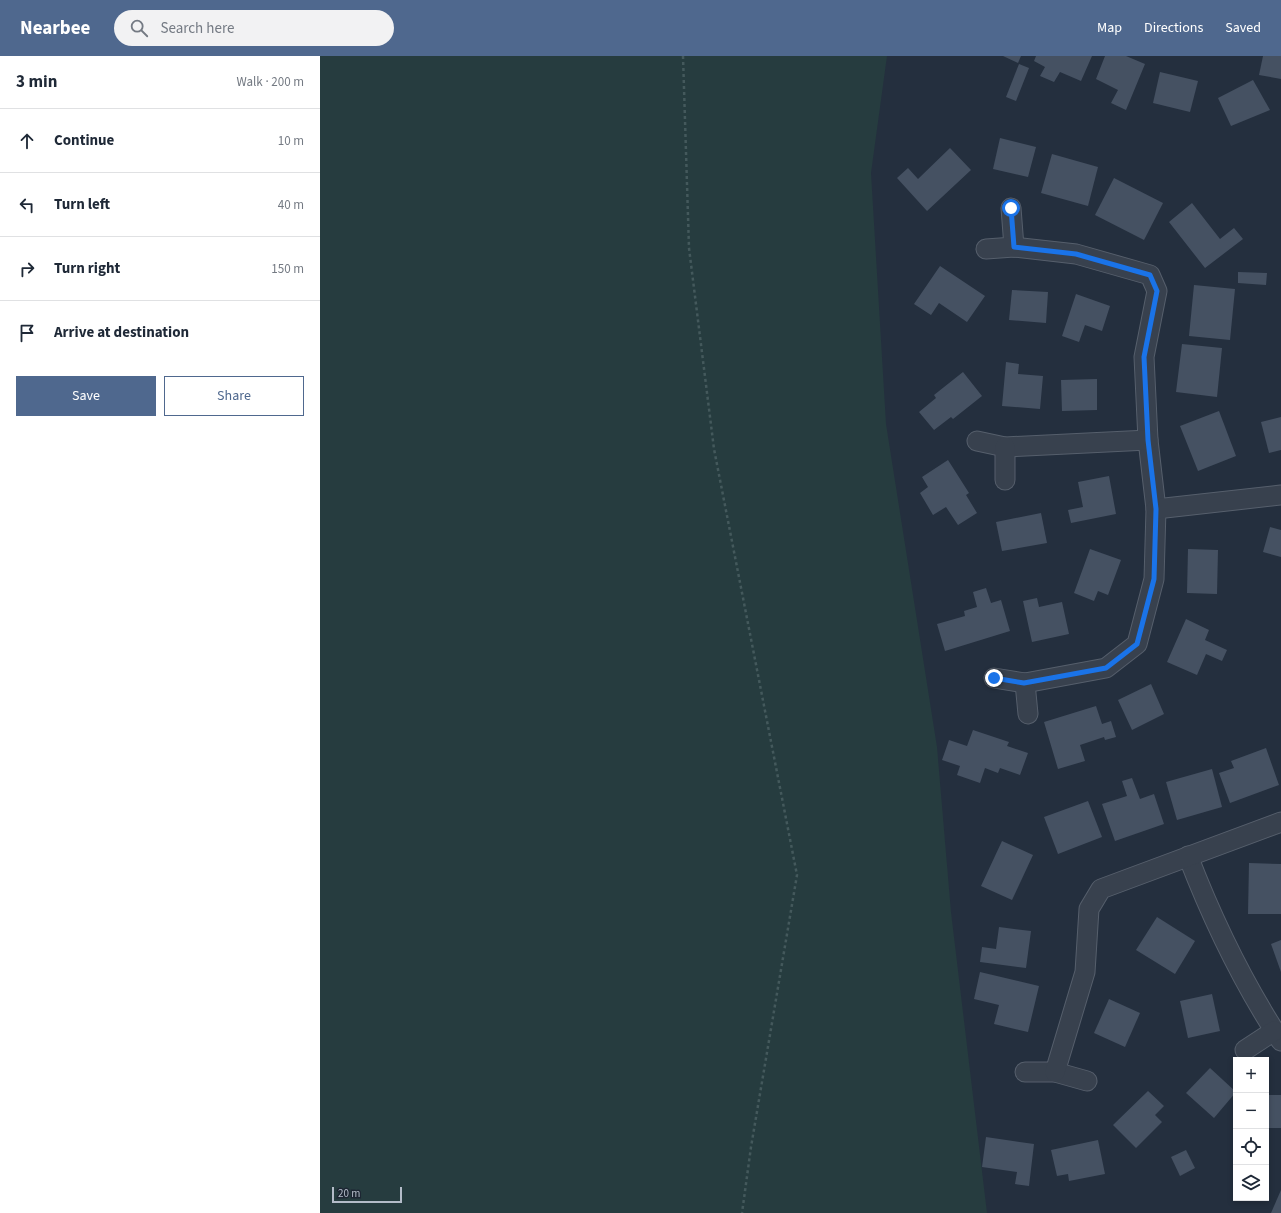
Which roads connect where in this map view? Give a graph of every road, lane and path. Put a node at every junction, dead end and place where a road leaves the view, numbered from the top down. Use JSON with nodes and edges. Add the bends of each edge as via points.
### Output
{"nodes":[{"id":1,"x":683,"y":56,"type":"edge"},
{"id":2,"x":1011,"y":208,"type":"dead end"},
{"id":3,"x":1014,"y":247,"type":"junction"},
{"id":4,"x":986,"y":249,"type":"dead end"},
{"id":5,"x":1148,"y":440,"type":"junction"},
{"id":6,"x":977,"y":441,"type":"dead end"},
{"id":7,"x":1005,"y":447,"type":"junction"},
{"id":8,"x":1005,"y":480,"type":"dead end"},
{"id":9,"x":1281,"y":494,"type":"edge"},
{"id":10,"x":1156,"y":509,"type":"junction"},
{"id":11,"x":994,"y":678,"type":"dead end"},
{"id":12,"x":1024,"y":683,"type":"junction"},
{"id":13,"x":1028,"y":714,"type":"dead end"},
{"id":14,"x":1281,"y":822,"type":"edge"},
{"id":15,"x":1188,"y":856,"type":"junction"},
{"id":16,"x":1278,"y":1036,"type":"edge"},
{"id":17,"x":1245,"y":1050,"type":"dead end"},
{"id":18,"x":1025,"y":1072,"type":"dead end"},
{"id":19,"x":1055,"y":1072,"type":"junction"},
{"id":20,"x":1087,"y":1082,"type":"dead end"},
{"id":21,"x":742,"y":1213,"type":"edge"}],
"edges":[{"from":1,"to":21,"type":"path","via":[[689,248],[714,449],[797,875]]},
{"from":2,"to":3,"type":"street"},
{"from":3,"to":4,"type":"street"},
{"from":3,"to":5,"type":"street","via":[[1076,254],[1150,275],[1157,291],[1144,357]]},
{"from":5,"to":7,"type":"street"},
{"from":5,"to":10,"type":"street"},
{"from":6,"to":7,"type":"street"},
{"from":7,"to":8,"type":"street"},
{"from":9,"to":10,"type":"street"},
{"from":10,"to":12,"type":"street","via":[[1154,579],[1137,644],[1106,668]]},
{"from":11,"to":12,"type":"street"},
{"from":12,"to":13,"type":"street"},
{"from":14,"to":15,"type":"street"},
{"from":15,"to":16,"type":"street","via":[[1232,959]]},
{"from":15,"to":19,"type":"street","via":[[1101,889],[1089,909],[1085,972]]},
{"from":16,"to":17,"type":"street"},
{"from":18,"to":19,"type":"street"},
{"from":19,"to":20,"type":"street"}]}
